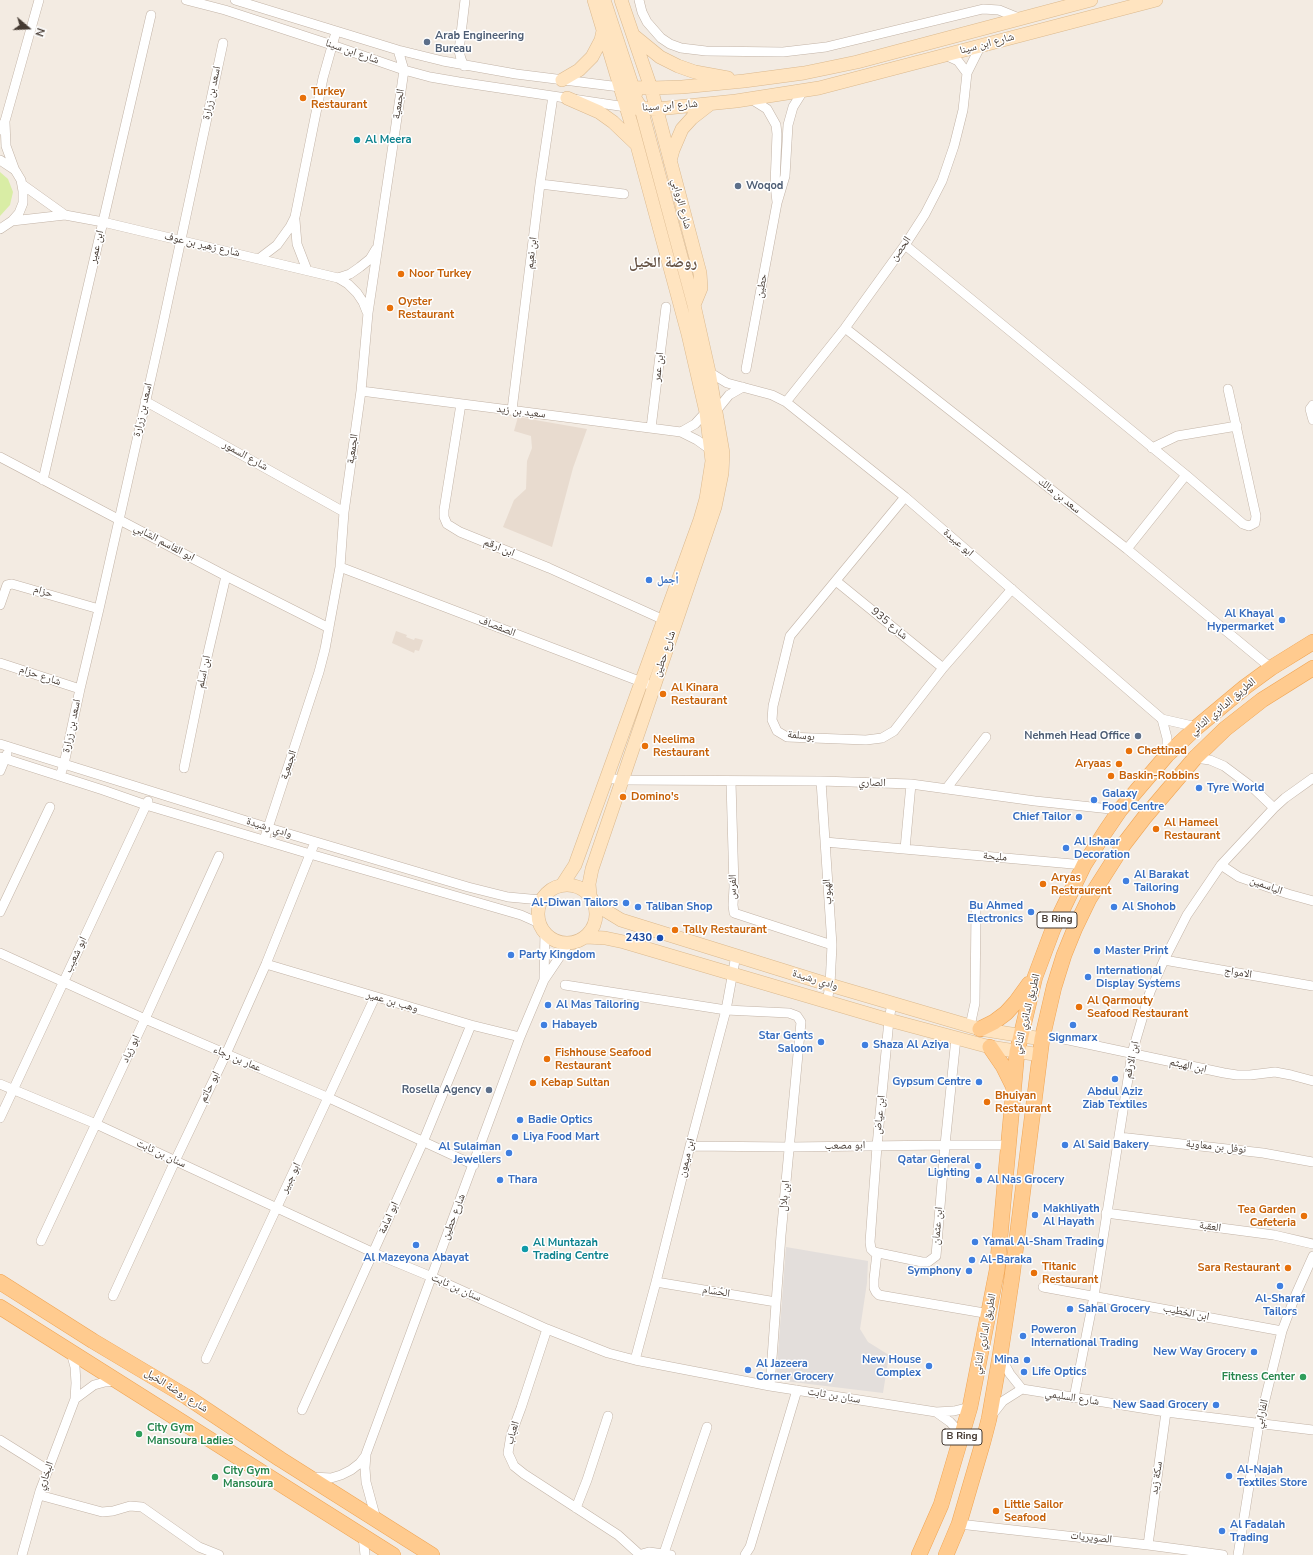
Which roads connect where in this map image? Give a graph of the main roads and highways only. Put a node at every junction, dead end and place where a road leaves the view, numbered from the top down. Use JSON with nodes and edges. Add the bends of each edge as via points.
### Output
{"nodes":[{"id":1,"x":1313,"y":642,"type":"edge"},
{"id":2,"x":1313,"y":668,"type":"edge"},
{"id":3,"x":1035,"y":977,"type":"junction"},
{"id":4,"x":975,"y":1027,"type":"road end"},
{"id":5,"x":990,"y":1047,"type":"road end"},
{"id":6,"x":1013,"y":1087,"type":"junction"},
{"id":7,"x":0,"y":1282,"type":"edge"},
{"id":8,"x":0,"y":1307,"type":"edge"},
{"id":9,"x":393,"y":1555,"type":"edge"},
{"id":10,"x":432,"y":1555,"type":"edge"},
{"id":11,"x":918,"y":1555,"type":"edge"},
{"id":12,"x":946,"y":1555,"type":"edge"}],
"edges":[{"from":1,"to":3,"type":"main road","name":"الطريق الدائري الثاني","number":"B Ring","via":[[1271,668],[1197,726],[1167,755],[1120,810],[1084,865],[1053,929]]},
{"from":2,"to":12,"type":"main road","name":"الطريق الدائري الثاني","number":"B Ring","via":[[1262,700],[1225,729],[1196,758],[1134,830],[1085,906],[1064,955],[1042,1039],[1013,1270],[989,1419],[959,1524]]},
{"from":3,"to":4,"type":"main road","via":[[1006,1013],[994,1022]]},
{"from":3,"to":6,"type":"main road","name":"الطريق الدائري الثاني","number":"B Ring","via":[[1016,1052]]},
{"from":5,"to":6,"type":"main road"},
{"from":6,"to":11,"type":"main road","name":"الطريق الدائري الثاني","number":"B Ring","via":[[997,1270],[990,1314],[962,1435],[941,1504]]},
{"from":7,"to":10,"type":"main road","name":"شارع روضة الخيل","via":[[187,1397]]},
{"from":8,"to":9,"type":"main road","name":"شارع روضة الخيل"}]}
